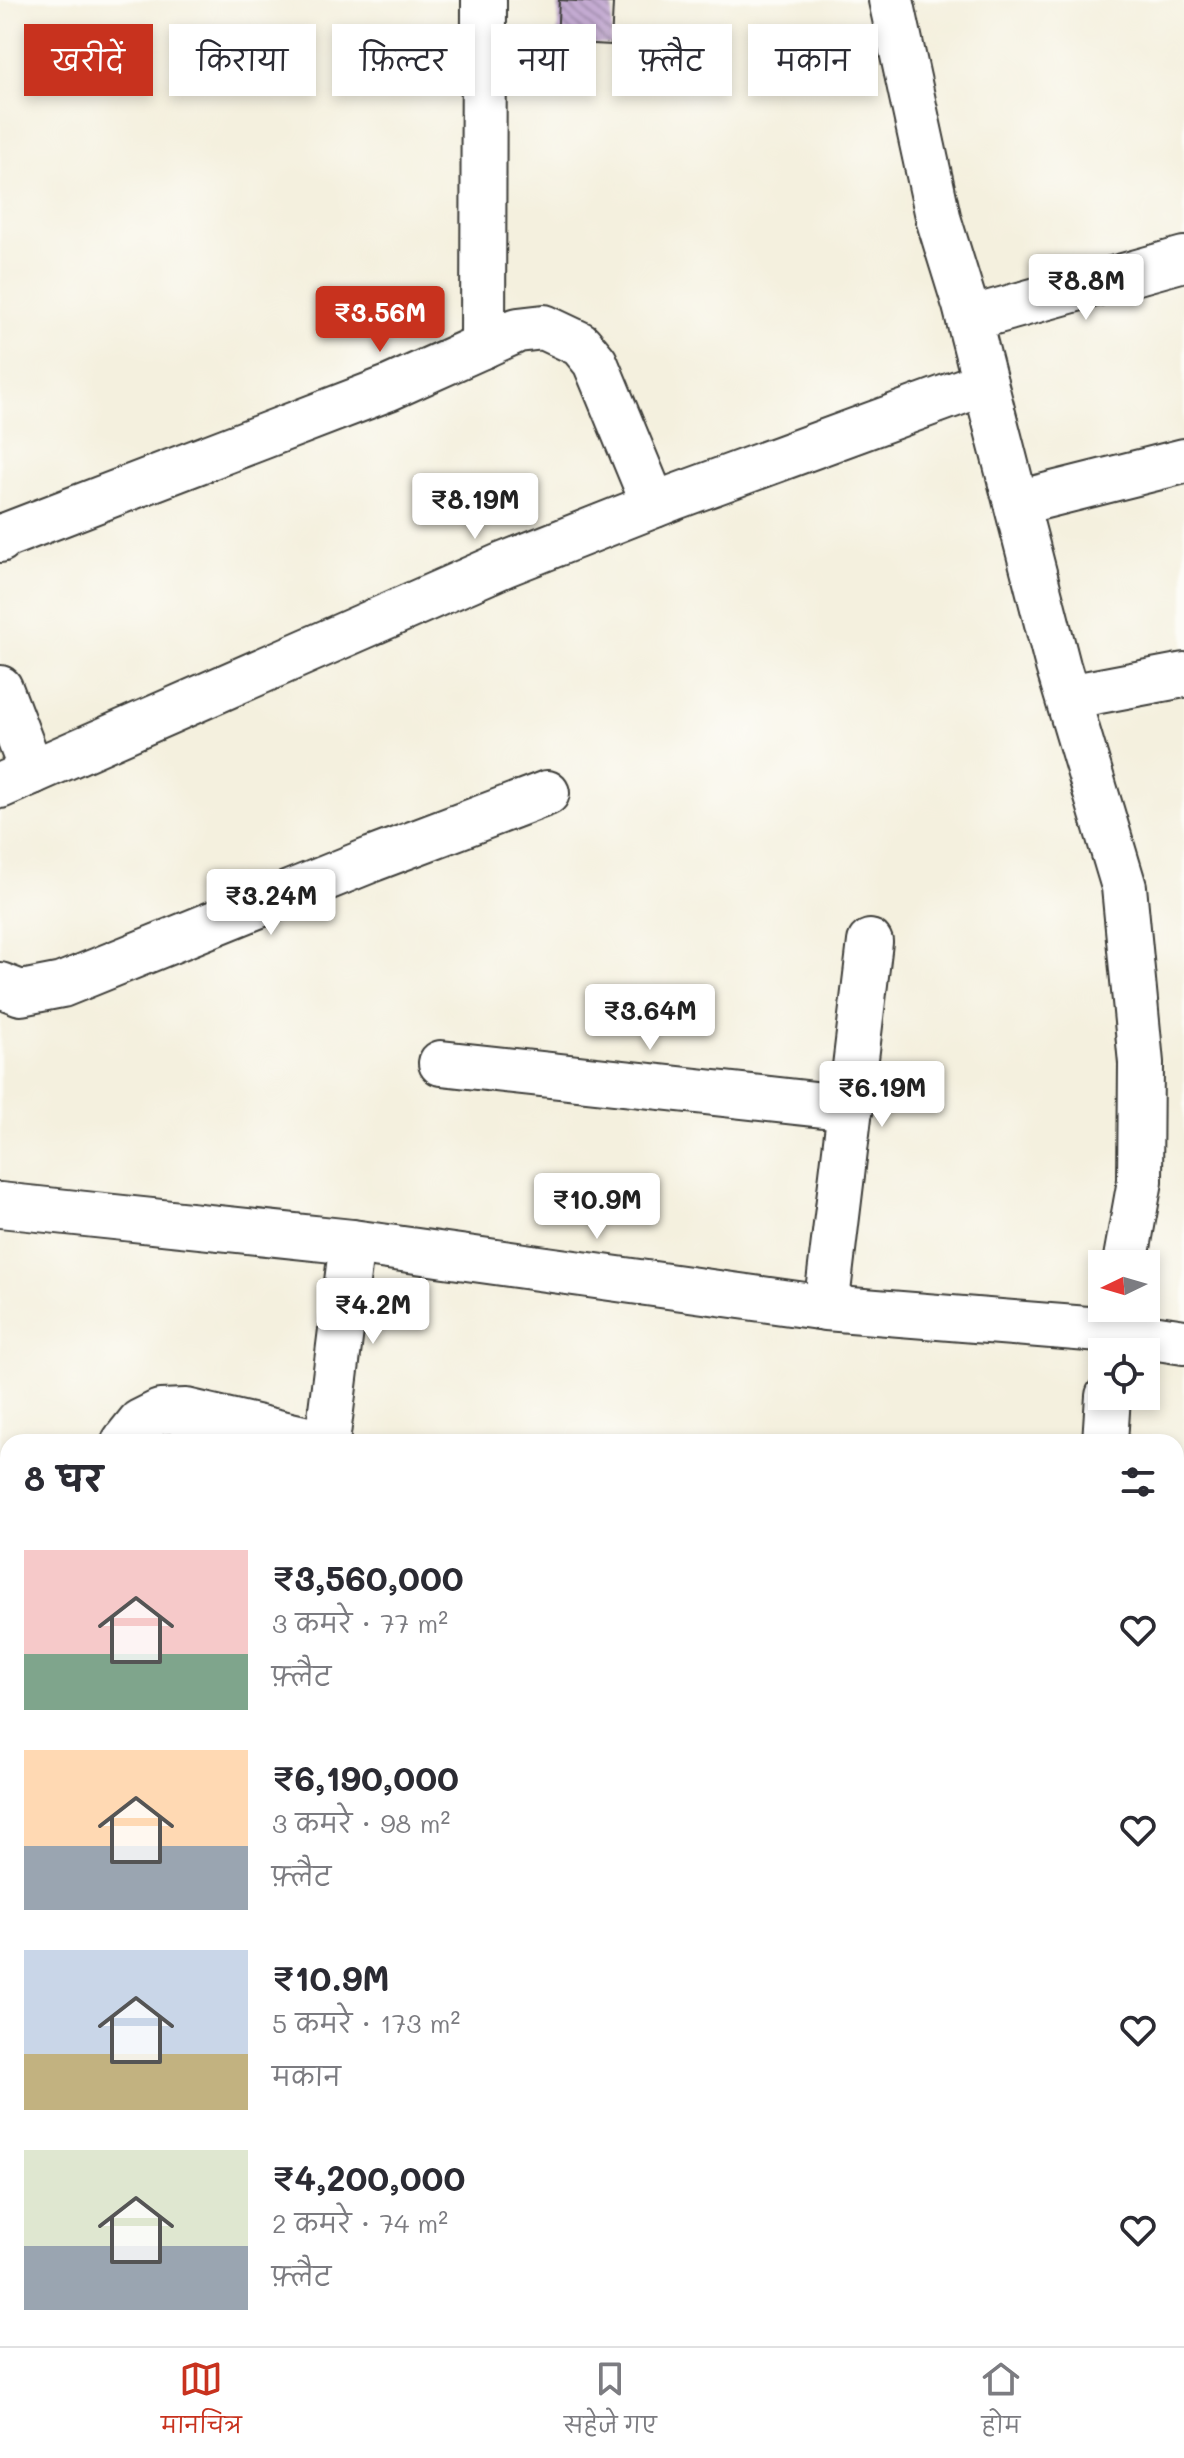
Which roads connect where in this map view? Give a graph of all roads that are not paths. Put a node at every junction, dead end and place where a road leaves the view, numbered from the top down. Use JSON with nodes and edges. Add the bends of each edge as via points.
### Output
{"nodes":[{"id":1,"x":484,"y":0,"type":"edge"},
{"id":2,"x":891,"y":0,"type":"edge"},
{"id":3,"x":1184,"y":259,"type":"edge"},
{"id":4,"x":969,"y":319,"type":"junction"},
{"id":5,"x":483,"y":346,"type":"junction"},
{"id":6,"x":985,"y":383,"type":"junction"},
{"id":7,"x":1184,"y":461,"type":"edge"},
{"id":8,"x":1017,"y":503,"type":"junction"},
{"id":9,"x":654,"y":505,"type":"junction"},
{"id":10,"x":0,"y":540,"type":"edge"},
{"id":11,"x":1184,"y":675,"type":"edge"},
{"id":12,"x":1,"y":692,"type":"edge"},
{"id":13,"x":1068,"y":697,"type":"junction"},
{"id":14,"x":16,"y":779,"type":"edge"},
{"id":15,"x":547,"y":793,"type":"dead end"},
{"id":16,"x":870,"y":942,"type":"dead end"},
{"id":17,"x":0,"y":985,"type":"edge"},
{"id":18,"x":441,"y":1063,"type":"dead end"},
{"id":19,"x":851,"y":1108,"type":"junction"},
{"id":20,"x":0,"y":1205,"type":"edge"},
{"id":21,"x":352,"y":1242,"type":"junction"},
{"id":22,"x":1128,"y":1250,"type":"edge"},
{"id":23,"x":826,"y":1308,"type":"junction"},
{"id":24,"x":1114,"y":1330,"type":"edge"},
{"id":25,"x":1184,"y":1342,"type":"edge"},
{"id":26,"x":1107,"y":1410,"type":"edge"},
{"id":27,"x":130,"y":1434,"type":"edge"},
{"id":28,"x":285,"y":1434,"type":"edge"},
{"id":29,"x":328,"y":1434,"type":"edge"},
{"id":30,"x":1106,"y":1434,"type":"edge"}],
"edges":[{"from":1,"to":5,"type":"street"},
{"from":2,"to":4,"type":"street","via":[[939,221]]},
{"from":3,"to":4,"type":"street"},
{"from":4,"to":6,"type":"street"},
{"from":5,"to":9,"type":"street","via":[[518,330],[544,327],[580,344],[595,362]]},
{"from":5,"to":10,"type":"street"},
{"from":6,"to":8,"type":"street"},
{"from":6,"to":9,"type":"street"},
{"from":7,"to":8,"type":"street"},
{"from":8,"to":13,"type":"street"},
{"from":9,"to":14,"type":"street","via":[[503,565]]},
{"from":11,"to":13,"type":"street"},
{"from":12,"to":14,"type":"street"},
{"from":13,"to":22,"type":"street","via":[[1124,887],[1141,1063],[1140,1181]]},
{"from":15,"to":17,"type":"street","via":[[62,985],[21,993]]},
{"from":16,"to":19,"type":"street"},
{"from":18,"to":19,"type":"street"},
{"from":19,"to":23,"type":"street"},
{"from":20,"to":21,"type":"street"},
{"from":21,"to":23,"type":"street"},
{"from":21,"to":29,"type":"street"},
{"from":23,"to":24,"type":"street"},
{"from":24,"to":25,"type":"street"},
{"from":26,"to":30,"type":"street"},
{"from":27,"to":28,"type":"street","via":[[160,1412],[186,1411]]}]}
